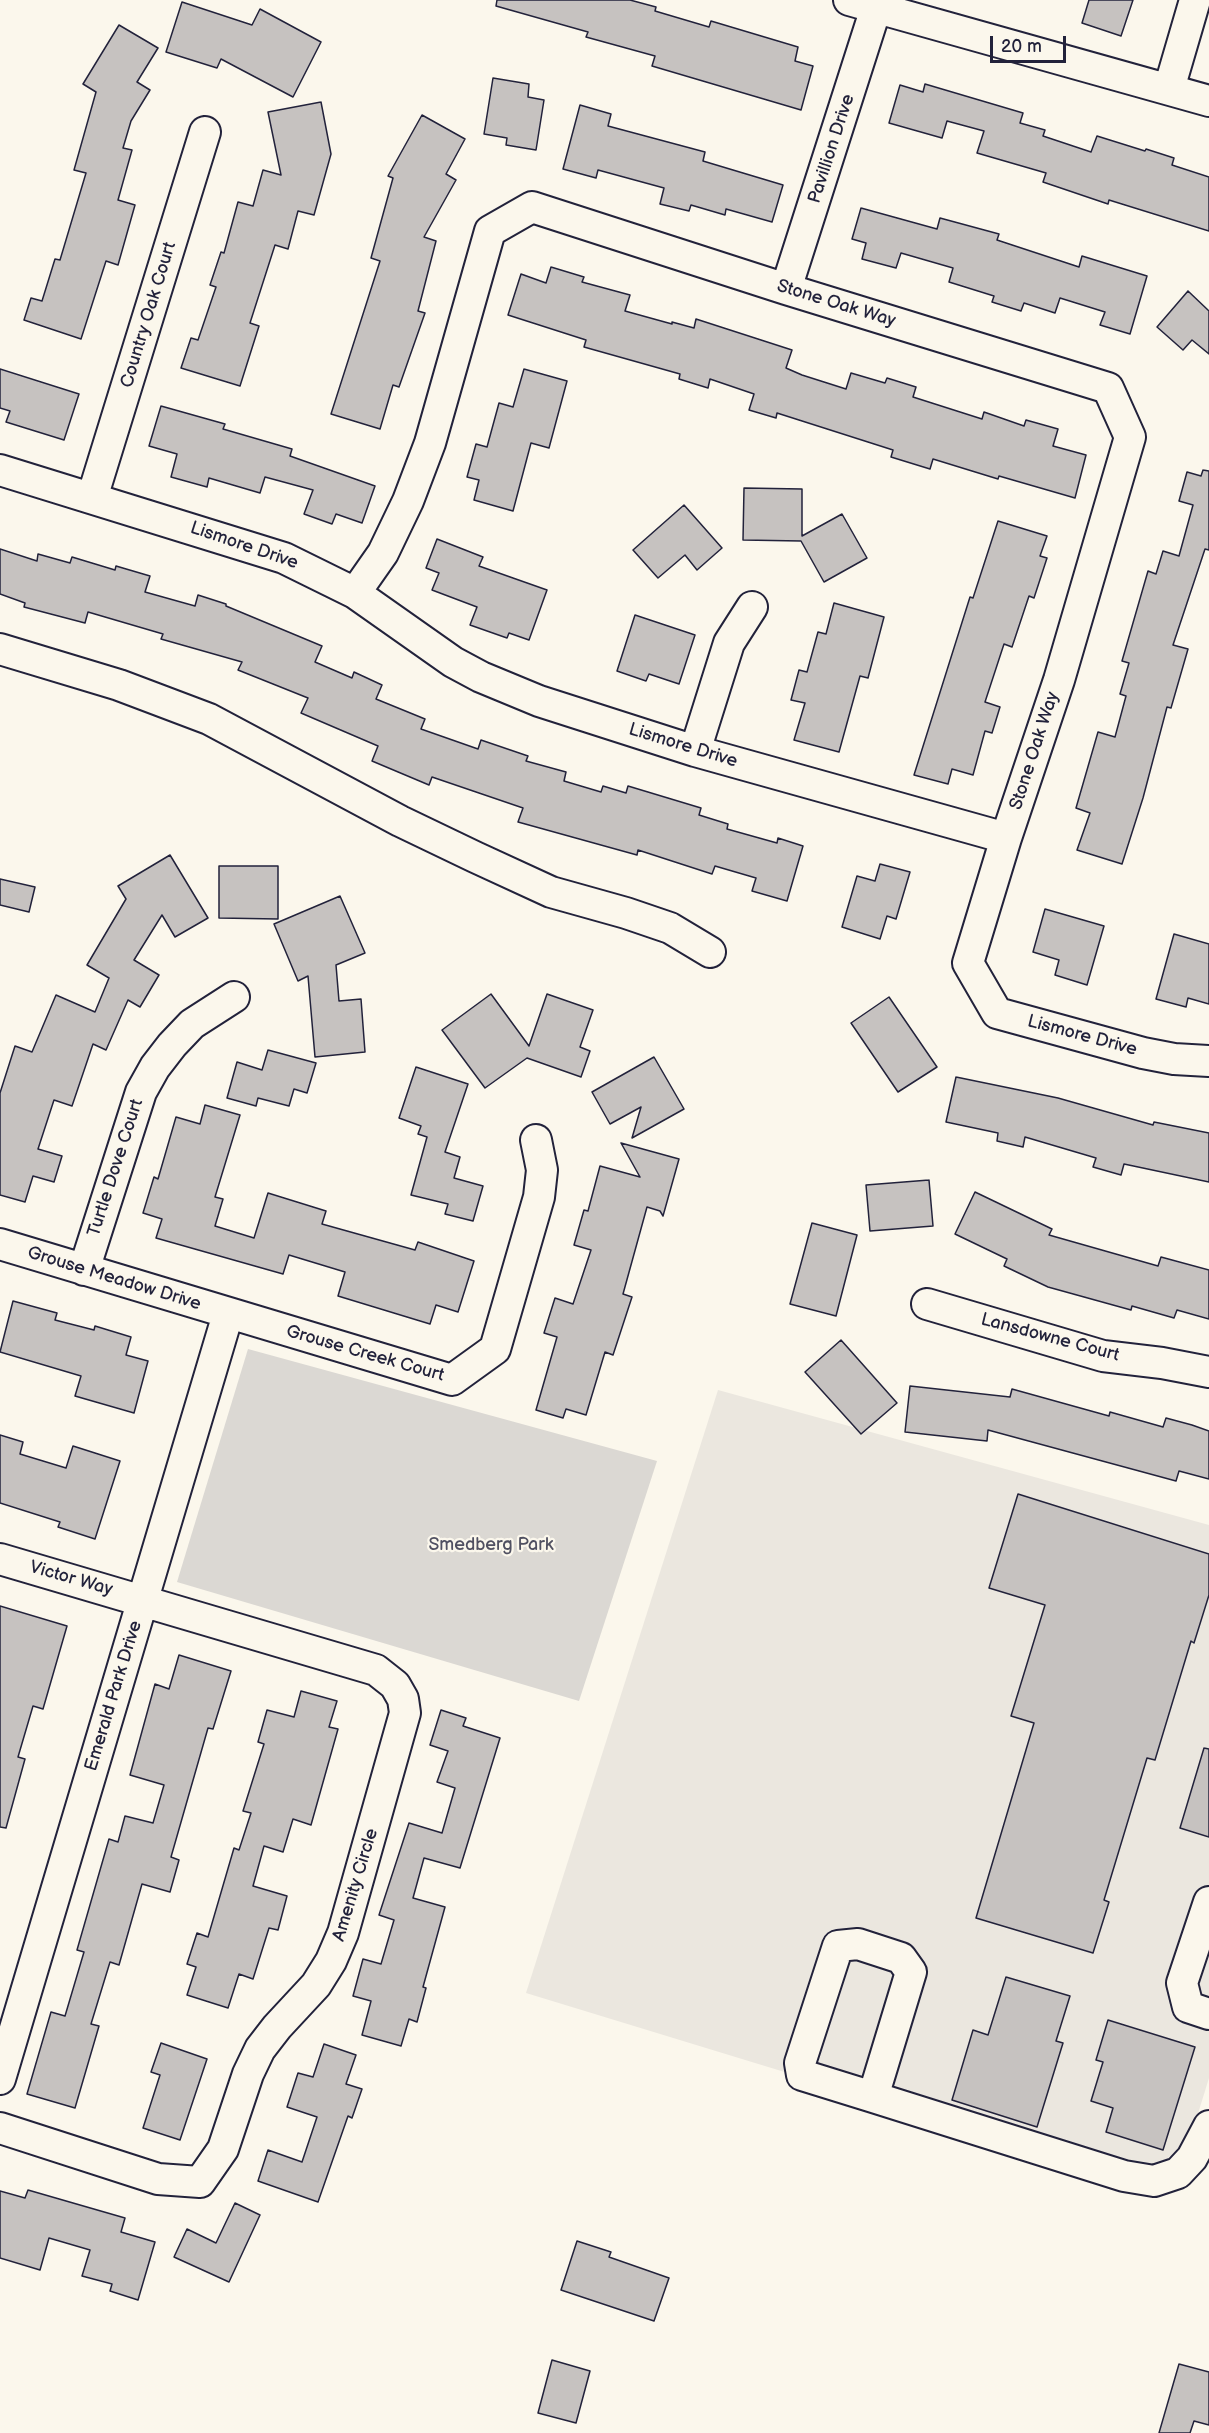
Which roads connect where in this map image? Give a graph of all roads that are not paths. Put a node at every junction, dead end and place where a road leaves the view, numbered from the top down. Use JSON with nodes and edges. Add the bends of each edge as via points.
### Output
{"nodes":[{"id":1,"x":1195,"y":0,"type":"edge"},
{"id":2,"x":862,"y":4,"type":"edge"},
{"id":3,"x":1169,"y":89,"type":"junction"},
{"id":4,"x":1209,"y":101,"type":"edge"},
{"id":5,"x":205,"y":132,"type":"dead end"},
{"id":6,"x":786,"y":289,"type":"junction"},
{"id":7,"x":0,"y":470,"type":"edge"},
{"id":8,"x":92,"y":498,"type":"junction"},
{"id":9,"x":355,"y":593,"type":"junction"},
{"id":10,"x":752,"y":607,"type":"dead end"},
{"id":11,"x":0,"y":649,"type":"edge"},
{"id":12,"x":695,"y":751,"type":"junction"},
{"id":13,"x":1006,"y":838,"type":"junction"},
{"id":14,"x":710,"y":952,"type":"dead end"},
{"id":15,"x":234,"y":997,"type":"dead end"},
{"id":16,"x":1209,"y":1061,"type":"edge"},
{"id":17,"x":536,"y":1140,"type":"dead end"},
{"id":18,"x":0,"y":1244,"type":"edge"},
{"id":19,"x":84,"y":1270,"type":"junction"},
{"id":20,"x":927,"y":1304,"type":"dead end"},
{"id":21,"x":228,"y":1314,"type":"junction"},
{"id":22,"x":1209,"y":1372,"type":"edge"},
{"id":23,"x":0,"y":1559,"type":"edge"},
{"id":24,"x":142,"y":1599,"type":"junction"},
{"id":25,"x":1209,"y":1902,"type":"edge"},
{"id":26,"x":1209,"y":2014,"type":"edge"},
{"id":27,"x":0,"y":2079,"type":"edge"},
{"id":28,"x":873,"y":2097,"type":"junction"},
{"id":29,"x":1209,"y":2126,"type":"edge"},
{"id":30,"x":0,"y":2128,"type":"edge"}],
"edges":[{"from":1,"to":3,"type":"street"},
{"from":2,"to":3,"type":"street"},
{"from":2,"to":6,"type":"street","name":"Pavillion Drive"},
{"from":3,"to":4,"type":"street"},
{"from":5,"to":8,"type":"street","name":"Country Oak Court"},
{"from":6,"to":9,"type":"street","name":"Stone Oak Way","via":[[532,207],[490,231],[430,443],[383,553]]},
{"from":6,"to":13,"type":"street","name":"Stone Oak Way","via":[[1108,388],[1130,437],[1059,681]]},
{"from":7,"to":8,"type":"street","name":"Lismore Drive"},
{"from":8,"to":9,"type":"street","name":"Lismore Drive","via":[[284,558]]},
{"from":9,"to":12,"type":"street","name":"Lismore Drive","via":[[426,645],[481,677],[539,701]]},
{"from":10,"to":12,"type":"street","via":[[729,643]]},
{"from":11,"to":14,"type":"street","via":[[119,685],[209,719],[475,857],[551,892],[670,928]]},
{"from":12,"to":13,"type":"street","name":"Lismore Drive"},
{"from":13,"to":16,"type":"street","name":"Lismore Drive","via":[[968,963],[997,1013],[1143,1053]]},
{"from":15,"to":19,"type":"street","name":"Turtle Dove Court","via":[[192,1024],[155,1067],[141,1092]]},
{"from":17,"to":21,"type":"street","name":"Grouse Creek Court","via":[[542,1170],[539,1197],[495,1349],[452,1380]]},
{"from":18,"to":19,"type":"street","name":"Grouse Meadow Drive"},
{"from":19,"to":21,"type":"street","name":"Grouse Meadow Drive"},
{"from":20,"to":22,"type":"street","name":"Lansdowne Court","via":[[1103,1356]]},
{"from":21,"to":24,"type":"street","name":"Emerald Park Drive"},
{"from":23,"to":24,"type":"street","name":"Victor Way"},
{"from":24,"to":27,"type":"street","name":"Emerald Park Drive"},
{"from":24,"to":30,"type":"street","name":"Amenity Circle","via":[[376,1670],[395,1685],[402,1699],[403,1726],[343,1933],[331,1961],[316,1985],[260,2049],[223,2149],[200,2182],[158,2179]]},
{"from":25,"to":26,"type":"street","via":[[1182,1983],[1188,2007]]},
{"from":28,"to":28,"type":"street","via":[[802,2075],[800,2063],[838,1946],[858,1944],[901,1958],[911,1972]]},
{"from":28,"to":29,"type":"street","via":[[1124,2176],[1154,2181],[1178,2173],[1192,2158]]}]}
